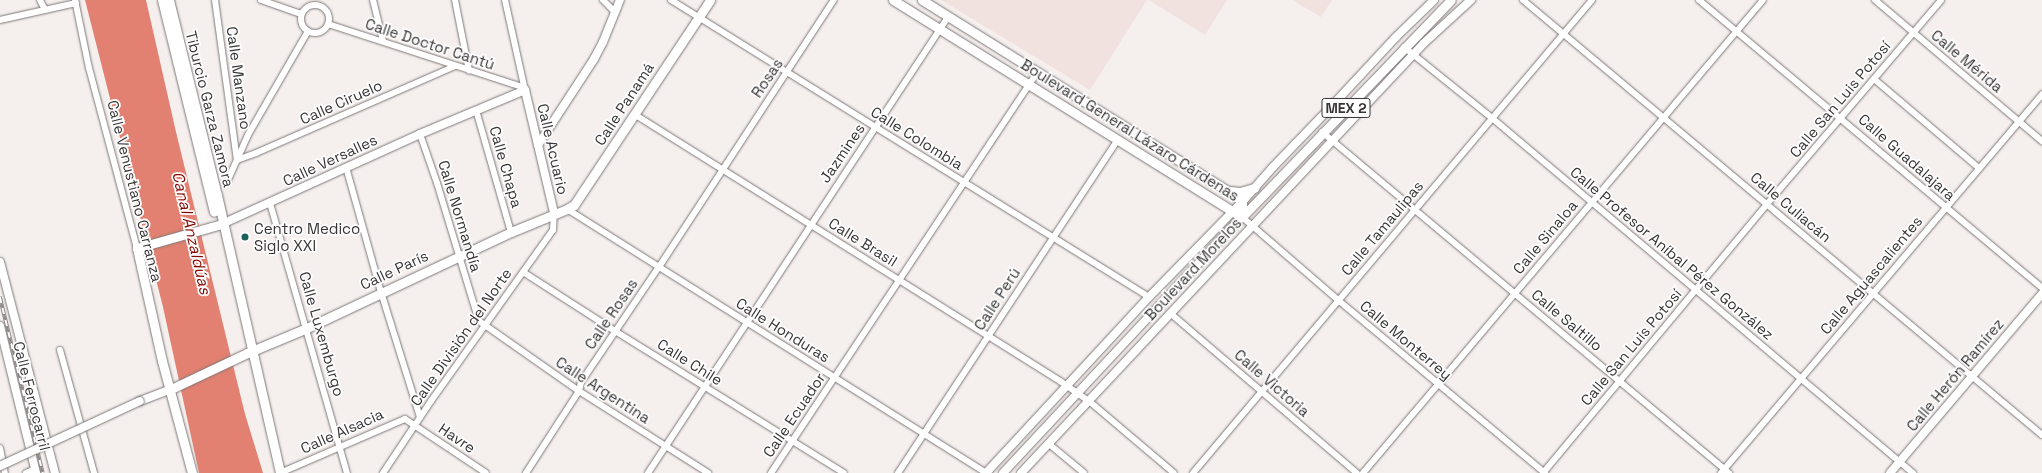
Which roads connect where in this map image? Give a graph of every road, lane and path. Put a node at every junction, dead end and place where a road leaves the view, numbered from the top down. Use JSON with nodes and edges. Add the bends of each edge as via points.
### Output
{"nodes":[{"id":1,"x":40,"y":0,"type":"edge"},
{"id":2,"x":162,"y":0,"type":"edge"},
{"id":3,"x":169,"y":0,"type":"edge"},
{"id":4,"x":215,"y":0,"type":"edge"},
{"id":5,"x":261,"y":0,"type":"edge"},
{"id":6,"x":326,"y":0,"type":"edge"},
{"id":7,"x":373,"y":0,"type":"edge"},
{"id":8,"x":455,"y":0,"type":"edge"},
{"id":9,"x":505,"y":0,"type":"edge"},
{"id":10,"x":511,"y":0,"type":"edge"},
{"id":11,"x":603,"y":0,"type":"edge"},
{"id":12,"x":620,"y":0,"type":"edge"},
{"id":13,"x":671,"y":0,"type":"edge"},
{"id":14,"x":710,"y":0,"type":"edge"},
{"id":15,"x":834,"y":0,"type":"edge"},
{"id":16,"x":893,"y":0,"type":"edge"},
{"id":17,"x":922,"y":0,"type":"edge"},
{"id":18,"x":1434,"y":0,"type":"edge"},
{"id":19,"x":1451,"y":0,"type":"edge"},
{"id":20,"x":1471,"y":0,"type":"edge"},
{"id":21,"x":1523,"y":0,"type":"edge"},
{"id":22,"x":1592,"y":0,"type":"edge"},
{"id":23,"x":1699,"y":0,"type":"edge"},
{"id":24,"x":1763,"y":0,"type":"edge"},
{"id":25,"x":1875,"y":0,"type":"edge"},
{"id":26,"x":1941,"y":0,"type":"edge"},
{"id":27,"x":76,"y":2,"type":"edge"},
{"id":28,"x":322,"y":6,"type":"junction"},
{"id":29,"x":507,"y":8,"type":"junction"},
{"id":30,"x":45,"y":10,"type":"junction"},
{"id":31,"x":615,"y":12,"type":"junction"},
{"id":32,"x":301,"y":14,"type":"junction"},
{"id":33,"x":698,"y":17,"type":"junction"},
{"id":34,"x":948,"y":17,"type":"junction"},
{"id":35,"x":0,"y":20,"type":"edge"},
{"id":36,"x":328,"y":24,"type":"junction"},
{"id":37,"x":940,"y":29,"type":"junction"},
{"id":38,"x":308,"y":31,"type":"junction"},
{"id":39,"x":1736,"y":31,"type":"junction"},
{"id":40,"x":1913,"y":32,"type":"junction"},
{"id":41,"x":1564,"y":34,"type":"junction"},
{"id":42,"x":382,"y":41,"type":"junction"},
{"id":43,"x":1404,"y":47,"type":"junction"},
{"id":44,"x":1414,"y":55,"type":"junction"},
{"id":45,"x":455,"y":66,"type":"junction"},
{"id":46,"x":469,"y":71,"type":"junction"},
{"id":47,"x":786,"y":72,"type":"junction"},
{"id":48,"x":1037,"y":72,"type":"junction"},
{"id":49,"x":1874,"y":79,"type":"junction"},
{"id":50,"x":1029,"y":84,"type":"junction"},
{"id":51,"x":525,"y":89,"type":"junction"},
{"id":52,"x":2042,"y":94,"type":"edge"},
{"id":53,"x":1330,"y":108,"type":"junction"},
{"id":54,"x":476,"y":110,"type":"junction"},
{"id":55,"x":634,"y":114,"type":"junction"},
{"id":56,"x":1338,"y":116,"type":"junction"},
{"id":57,"x":1663,"y":117,"type":"junction"},
{"id":58,"x":1492,"y":118,"type":"junction"},
{"id":59,"x":1841,"y":118,"type":"junction"},
{"id":60,"x":2018,"y":122,"type":"junction"},
{"id":61,"x":875,"y":127,"type":"junction"},
{"id":62,"x":1322,"y":132,"type":"junction"},
{"id":63,"x":420,"y":134,"type":"junction"},
{"id":64,"x":1119,"y":140,"type":"junction"},
{"id":65,"x":1332,"y":141,"type":"junction"},
{"id":66,"x":2042,"y":142,"type":"edge"},
{"id":67,"x":1154,"y":145,"type":"junction"},
{"id":68,"x":538,"y":146,"type":"junction"},
{"id":69,"x":237,"y":160,"type":"junction"},
{"id":70,"x":346,"y":167,"type":"junction"},
{"id":71,"x":1979,"y":168,"type":"junction"},
{"id":72,"x":721,"y":170,"type":"junction"},
{"id":73,"x":227,"y":182,"type":"dead end"},
{"id":74,"x":964,"y":182,"type":"junction"},
{"id":75,"x":1254,"y":188,"type":"junction"},
{"id":76,"x":1228,"y":191,"type":"junction"},
{"id":77,"x":1242,"y":202,"type":"junction"},
{"id":78,"x":270,"y":203,"type":"junction"},
{"id":79,"x":1591,"y":203,"type":"junction"},
{"id":80,"x":1767,"y":204,"type":"junction"},
{"id":81,"x":1946,"y":208,"type":"junction"},
{"id":82,"x":567,"y":209,"type":"junction"},
{"id":83,"x":1415,"y":209,"type":"junction"},
{"id":84,"x":1233,"y":210,"type":"junction"},
{"id":85,"x":554,"y":214,"type":"junction"},
{"id":86,"x":1242,"y":217,"type":"junction"},
{"id":87,"x":810,"y":225,"type":"junction"},
{"id":88,"x":1252,"y":226,"type":"junction"},
{"id":89,"x":216,"y":227,"type":"junction"},
{"id":90,"x":511,"y":232,"type":"junction"},
{"id":91,"x":1053,"y":237,"type":"junction"},
{"id":92,"x":140,"y":248,"type":"junction"},
{"id":93,"x":458,"y":256,"type":"junction"},
{"id":94,"x":0,"y":262,"type":"edge"},
{"id":95,"x":659,"y":267,"type":"junction"},
{"id":96,"x":523,"y":272,"type":"junction"},
{"id":97,"x":899,"y":280,"type":"junction"},
{"id":98,"x":2042,"y":288,"type":"edge"},
{"id":99,"x":1695,"y":290,"type":"junction"},
{"id":100,"x":381,"y":292,"type":"junction"},
{"id":101,"x":1515,"y":293,"type":"junction"},
{"id":102,"x":1873,"y":293,"type":"junction"},
{"id":103,"x":2042,"y":294,"type":"edge"},
{"id":104,"x":1149,"y":297,"type":"junction"},
{"id":105,"x":1338,"y":300,"type":"junction"},
{"id":106,"x":1170,"y":313,"type":"junction"},
{"id":107,"x":747,"y":322,"type":"junction"},
{"id":108,"x":0,"y":326,"type":"edge"},
{"id":109,"x":484,"y":327,"type":"junction"},
{"id":110,"x":307,"y":328,"type":"junction"},
{"id":111,"x":615,"y":331,"type":"junction"},
{"id":112,"x":988,"y":335,"type":"junction"},
{"id":113,"x":60,"y":350,"type":"dead end"},
{"id":114,"x":249,"y":352,"type":"junction"},
{"id":115,"x":1972,"y":376,"type":"junction"},
{"id":116,"x":835,"y":377,"type":"junction"},
{"id":117,"x":1801,"y":378,"type":"junction"},
{"id":118,"x":1619,"y":381,"type":"junction"},
{"id":119,"x":1438,"y":384,"type":"junction"},
{"id":120,"x":1066,"y":385,"type":"junction"},
{"id":121,"x":175,"y":387,"type":"junction"},
{"id":122,"x":704,"y":387,"type":"junction"},
{"id":123,"x":579,"y":390,"type":"junction"},
{"id":124,"x":1262,"y":391,"type":"junction"},
{"id":125,"x":1078,"y":394,"type":"junction"},
{"id":126,"x":1088,"y":401,"type":"junction"},
{"id":127,"x":420,"y":417,"type":"junction"},
{"id":128,"x":414,"y":426,"type":"junction"},
{"id":129,"x":924,"y":433,"type":"junction"},
{"id":130,"x":2042,"y":435,"type":"edge"},
{"id":131,"x":792,"y":441,"type":"junction"},
{"id":132,"x":1049,"y":444,"type":"junction"},
{"id":133,"x":665,"y":446,"type":"junction"},
{"id":134,"x":340,"y":447,"type":"junction"},
{"id":135,"x":0,"y":448,"type":"edge"},
{"id":136,"x":1899,"y":462,"type":"junction"},
{"id":137,"x":3,"y":470,"type":"edge"},
{"id":138,"x":36,"y":471,"type":"edge"},
{"id":139,"x":1725,"y":472,"type":"edge"},
{"id":140,"x":26,"y":473,"type":"edge"},
{"id":141,"x":55,"y":473,"type":"edge"},
{"id":142,"x":94,"y":473,"type":"edge"},
{"id":143,"x":192,"y":473,"type":"edge"},
{"id":144,"x":280,"y":473,"type":"edge"},
{"id":145,"x":347,"y":473,"type":"edge"},
{"id":146,"x":382,"y":473,"type":"edge"},
{"id":147,"x":486,"y":473,"type":"edge"},
{"id":148,"x":526,"y":473,"type":"edge"},
{"id":149,"x":648,"y":473,"type":"edge"},
{"id":150,"x":708,"y":473,"type":"edge"},
{"id":151,"x":771,"y":473,"type":"edge"},
{"id":152,"x":844,"y":473,"type":"edge"},
{"id":153,"x":898,"y":473,"type":"edge"},
{"id":154,"x":986,"y":473,"type":"edge"},
{"id":155,"x":1003,"y":473,"type":"edge"},
{"id":156,"x":1021,"y":473,"type":"edge"},
{"id":157,"x":1084,"y":473,"type":"edge"},
{"id":158,"x":1174,"y":473,"type":"edge"},
{"id":159,"x":1193,"y":473,"type":"edge"},
{"id":160,"x":1357,"y":473,"type":"edge"},
{"id":161,"x":1363,"y":473,"type":"edge"},
{"id":162,"x":1544,"y":473,"type":"edge"},
{"id":163,"x":1890,"y":473,"type":"edge"},
{"id":164,"x":1913,"y":473,"type":"edge"}],
"edges":[{"from":1,"to":30,"type":"street"},
{"from":2,"to":89,"type":"main road"},
{"from":3,"to":89,"type":"main road","name":"Tiburcio Garza Zamora"},
{"from":4,"to":69,"type":"street","name":"Calle Manzano"},
{"from":5,"to":32,"type":"street"},
{"from":6,"to":28,"type":"street"},
{"from":7,"to":42,"type":"street"},
{"from":8,"to":46,"type":"street"},
{"from":9,"to":29,"type":"street","name":"Calle Acuario"},
{"from":10,"to":29,"type":"street"},
{"from":11,"to":31,"type":"street"},
{"from":12,"to":31,"type":"street"},
{"from":13,"to":33,"type":"street","name":"Calle Colombia"},
{"from":14,"to":33,"type":"main road","name":"Calle Panamá"},
{"from":15,"to":47,"type":"street","name":"Rosas"},
{"from":16,"to":37,"type":"main road","name":"Boulevard General Lázaro Cárdenas"},
{"from":17,"to":34,"type":"main road","name":"Boulevard General Lázaro Cárdenas"},
{"from":18,"to":53,"type":"street","name":"Boulevard Morelos"},
{"from":19,"to":43,"type":"main road","name":"Boulevard Morelos","number":"MEX 2"},
{"from":20,"to":44,"type":"street","name":"Boulevard Morelos","number":"MEX 2","via":[[1437,30]]},
{"from":21,"to":41,"type":"street","name":"Calle Culiacán"},
{"from":22,"to":41,"type":"street","name":"Calle Tamaulipas"},
{"from":23,"to":39,"type":"street","name":"Calle Guadalajara"},
{"from":24,"to":39,"type":"street","name":"Calle Sinaloa"},
{"from":25,"to":40,"type":"street","name":"Calle Mérida"},
{"from":26,"to":40,"type":"street","name":"Calle San Luis Potosí"},
{"from":27,"to":30,"type":"street"},
{"from":27,"to":92,"type":"street","name":"Calle Venustiano Carranza","via":[[89,68]]},
{"from":28,"to":32,"type":"street","via":[[310,5],[304,8]]},
{"from":28,"to":36,"type":"street","via":[[328,15]]},
{"from":29,"to":51,"type":"street","name":"Calle Acuario"},
{"from":30,"to":35,"type":"street"},
{"from":31,"to":68,"type":"street","via":[[594,59]]},
{"from":32,"to":38,"type":"street","via":[[300,21]]},
{"from":33,"to":47,"type":"street","name":"Calle Colombia"},
{"from":33,"to":55,"type":"main road","name":"Calle Panamá"},
{"from":34,"to":37,"type":"street","name":"Jazmines"},
{"from":34,"to":48,"type":"main road","name":"Boulevard General Lázaro Cárdenas"},
{"from":36,"to":38,"type":"street","via":[[319,32]]},
{"from":36,"to":42,"type":"street","name":"Calle Doctor Cantú"},
{"from":37,"to":50,"type":"main road","name":"Boulevard General Lázaro Cárdenas"},
{"from":37,"to":61,"type":"street","name":"Jazmines"},
{"from":38,"to":69,"type":"street","via":[[248,135]]},
{"from":39,"to":57,"type":"street","name":"Calle Sinaloa"},
{"from":39,"to":59,"type":"street","name":"Calle Guadalajara"},
{"from":40,"to":49,"type":"street","name":"Calle San Luis Potosí"},
{"from":40,"to":60,"type":"street","name":"Calle Mérida"},
{"from":41,"to":57,"type":"street","name":"Calle Culiacán"},
{"from":41,"to":58,"type":"street","name":"Calle Tamaulipas"},
{"from":42,"to":45,"type":"street","name":"Calle Doctor Cantú"},
{"from":43,"to":44,"type":"street","name":"Calle Profesor Aníbal Pérez González"},
{"from":43,"to":56,"type":"main road","name":"Boulevard Morelos","number":"MEX 2"},
{"from":44,"to":58,"type":"street","name":"Calle Profesor Aníbal Pérez González"},
{"from":44,"to":65,"type":"street","name":"Boulevard Morelos","number":"MEX 2"},
{"from":45,"to":46,"type":"street","name":"Calle Doctor Cantú"},
{"from":45,"to":69,"type":"street","name":"Calle Ciruelo"},
{"from":46,"to":51,"type":"street","name":"Calle Doctor Cantú"},
{"from":47,"to":61,"type":"street","name":"Calle Colombia"},
{"from":47,"to":72,"type":"street","name":"Rosas"},
{"from":48,"to":50,"type":"street","name":"Calle Ecuador"},
{"from":48,"to":67,"type":"main road","name":"Boulevard General Lázaro Cárdenas"},
{"from":49,"to":59,"type":"street","name":"Calle San Luis Potosí"},
{"from":49,"to":71,"type":"street"},
{"from":50,"to":64,"type":"main road","name":"Boulevard General Lázaro Cárdenas"},
{"from":50,"to":74,"type":"street","name":"Calle Ecuador"},
{"from":51,"to":54,"type":"street","name":"Calle Versalles"},
{"from":51,"to":68,"type":"street","name":"Calle Acuario"},
{"from":52,"to":60,"type":"street","name":"Calle Aguascalientes"},
{"from":53,"to":56,"type":"main road"},
{"from":53,"to":75,"type":"street","name":"Boulevard Morelos"},
{"from":54,"to":63,"type":"street","name":"Calle Versalles"},
{"from":54,"to":90,"type":"street","name":"Calle Chapa"},
{"from":55,"to":72,"type":"street","name":"Calle Brasil"},
{"from":55,"to":82,"type":"main road","name":"Calle Panamá","via":[[579,198]]},
{"from":56,"to":62,"type":"main road","name":"Boulevard Morelos","number":"MEX 2"},
{"from":57,"to":79,"type":"street","name":"Calle Sinaloa"},
{"from":57,"to":80,"type":"street","name":"Calle Culiacán"},
{"from":58,"to":79,"type":"street","name":"Calle Profesor Aníbal Pérez González"},
{"from":58,"to":83,"type":"street","name":"Calle Tamaulipas"},
{"from":59,"to":80,"type":"street","name":"Calle San Luis Potosí"},
{"from":59,"to":81,"type":"street","name":"Calle Guadalajara"},
{"from":60,"to":66,"type":"street","name":"Calle Mérida"},
{"from":60,"to":71,"type":"street","name":"Calle Aguascalientes"},
{"from":61,"to":74,"type":"street","name":"Calle Colombia"},
{"from":61,"to":87,"type":"street","name":"Jazmines"},
{"from":62,"to":65,"type":"street","name":"Calle Saltillo"},
{"from":62,"to":86,"type":"main road","name":"Boulevard Morelos","number":"MEX 2"},
{"from":63,"to":70,"type":"street","name":"Calle Versalles"},
{"from":63,"to":93,"type":"street","name":"Calle Normandía"},
{"from":64,"to":67,"type":"main road","via":[[1127,140],[1147,150]]},
{"from":64,"to":84,"type":"main road","name":"Boulevard General Lázaro Cárdenas"},
{"from":64,"to":91,"type":"street","name":"Calle Perú"},
{"from":65,"to":83,"type":"street","name":"Calle Saltillo"},
{"from":65,"to":88,"type":"street","name":"Boulevard Morelos","number":"MEX 2"},
{"from":67,"to":76,"type":"main road","name":"Boulevard General Lázaro Cárdenas"},
{"from":68,"to":85,"type":"street","name":"Calle Acuario"},
{"from":69,"to":73,"type":"street"},
{"from":70,"to":78,"type":"street","name":"Calle Versalles"},
{"from":70,"to":100,"type":"street"},
{"from":71,"to":81,"type":"street","name":"Calle Aguascalientes"},
{"from":72,"to":87,"type":"street","name":"Calle Brasil"},
{"from":72,"to":95,"type":"street","name":"Calle Rosas"},
{"from":74,"to":91,"type":"street","name":"Calle Colombia"},
{"from":74,"to":97,"type":"street","name":"Calle Ecuador"},
{"from":75,"to":76,"type":"main road","via":[[1240,192]]},
{"from":75,"to":77,"type":"street","name":"Boulevard Morelos"},
{"from":76,"to":77,"type":"main road","name":"Boulevard General Lázaro Cárdenas"},
{"from":77,"to":84,"type":"street","name":"Boulevard Morelos"},
{"from":77,"to":86,"type":"main road","name":"Boulevard General Lázaro Cárdenas"},
{"from":78,"to":89,"type":"street","name":"Calle Versalles"},
{"from":78,"to":110,"type":"street","name":"Calle Luxemburgo"},
{"from":79,"to":99,"type":"street","name":"Calle Profesor Aníbal Pérez González"},
{"from":79,"to":101,"type":"street","name":"Calle Sinaloa"},
{"from":80,"to":99,"type":"street","name":"Calle San Luis Potosí"},
{"from":80,"to":102,"type":"street","name":"Calle Culiacán"},
{"from":81,"to":98,"type":"street","name":"Calle Guadalajara"},
{"from":81,"to":102,"type":"street","name":"Calle Aguascalientes"},
{"from":82,"to":85,"type":"main road","name":"Calle Panamá"},
{"from":82,"to":95,"type":"street","name":"Calle Honduras"},
{"from":83,"to":101,"type":"street","name":"Calle Saltillo"},
{"from":83,"to":105,"type":"street","name":"Calle Tamaulipas"},
{"from":84,"to":86,"type":"main road","name":"Boulevard General Lázaro Cárdenas"},
{"from":84,"to":104,"type":"street","name":"Boulevard Morelos"},
{"from":85,"to":90,"type":"main road","name":"Calle París"},
{"from":85,"to":96,"type":"street","name":"Calle División del Norte","via":[[553,230]]},
{"from":86,"to":88,"type":"street","name":"Calle Monterrey"},
{"from":86,"to":125,"type":"street","name":"Boulevard Morelos","number":"MEX 2"},
{"from":87,"to":97,"type":"street","name":"Calle Brasil"},
{"from":87,"to":107,"type":"street","name":"Jazmines"},
{"from":88,"to":105,"type":"street","name":"Calle Monterrey"},
{"from":88,"to":106,"type":"street","name":"Boulevard Morelos","number":"MEX 2"},
{"from":89,"to":92,"type":"main road","name":"Calle Versalles"},
{"from":89,"to":114,"type":"main road"},
{"from":90,"to":93,"type":"main road","name":"Calle París"},
{"from":91,"to":104,"type":"street","name":"Calle Colombia"},
{"from":91,"to":112,"type":"street","name":"Calle Perú"},
{"from":92,"to":121,"type":"main road","name":"Calle Venustiano Carranza","via":[[162,361]]},
{"from":93,"to":100,"type":"main road","name":"Calle París"},
{"from":93,"to":109,"type":"street","name":"Calle Normandía","via":[[479,321]]},
{"from":94,"to":141,"type":"street"},
{"from":95,"to":107,"type":"street","name":"Calle Honduras"},
{"from":95,"to":111,"type":"street","name":"Calle Rosas"},
{"from":96,"to":109,"type":"street","name":"Calle División del Norte"},
{"from":96,"to":111,"type":"street","name":"Calle Chile"},
{"from":97,"to":112,"type":"street","name":"Calle Brasil"},
{"from":97,"to":116,"type":"street","name":"Calle Ecuador"},
{"from":99,"to":117,"type":"street","name":"Calle Profesor Aníbal Pérez González"},
{"from":99,"to":118,"type":"street","name":"Calle San Luis Potosí"},
{"from":100,"to":110,"type":"main road","name":"Calle París"},
{"from":100,"to":127,"type":"street"},
{"from":101,"to":118,"type":"street","name":"Calle Saltillo"},
{"from":101,"to":119,"type":"street","name":"Calle Sinaloa"},
{"from":102,"to":115,"type":"street","name":"Calle Culiacán"},
{"from":102,"to":117,"type":"street","name":"Calle Aguascalientes"},
{"from":103,"to":115,"type":"street","name":"Calle Herón Ramírez"},
{"from":104,"to":120,"type":"street","name":"Boulevard Morelos"},
{"from":105,"to":119,"type":"street","name":"Calle Monterrey"},
{"from":105,"to":124,"type":"street","name":"Calle Tamaulipas"},
{"from":106,"to":124,"type":"street","name":"Calle Victoria"},
{"from":106,"to":126,"type":"street","name":"Boulevard Morelos","number":"MEX 2"},
{"from":107,"to":116,"type":"street","name":"Calle Honduras"},
{"from":107,"to":122,"type":"street","name":"Jazmines"},
{"from":108,"to":138,"type":"street","name":"Calle Ferrocarril"},
{"from":109,"to":123,"type":"street","name":"Calle Argentina"},
{"from":109,"to":127,"type":"street","name":"Calle División del Norte"},
{"from":110,"to":114,"type":"main road","name":"Calle París"},
{"from":110,"to":134,"type":"street","name":"Calle Luxemburgo"},
{"from":111,"to":122,"type":"street","name":"Calle Chile"},
{"from":111,"to":123,"type":"street","name":"Calle Rosas","via":[[581,382]]},
{"from":112,"to":120,"type":"street","name":"Calle Brasil"},
{"from":112,"to":129,"type":"street","name":"Calle Perú"},
{"from":113,"to":142,"type":"street"},
{"from":114,"to":121,"type":"main road","name":"Calle París"},
{"from":114,"to":144,"type":"main road"},
{"from":115,"to":130,"type":"street","name":"Calle Culiacán"},
{"from":115,"to":136,"type":"street","name":"Calle Herón Ramírez"},
{"from":116,"to":129,"type":"street","name":"Calle Honduras"},
{"from":116,"to":131,"type":"street","name":"Calle Ecuador"},
{"from":117,"to":136,"type":"street","name":"Calle Profesor Aníbal Pérez González"},
{"from":117,"to":139,"type":"street","name":"Calle Aguascalientes"},
{"from":118,"to":139,"type":"street","name":"Calle Saltillo"},
{"from":118,"to":162,"type":"street","name":"Calle San Luis Potosí"},
{"from":119,"to":161,"type":"street","name":"Calle Sinaloa"},
{"from":119,"to":162,"type":"street","name":"Calle Monterrey"},
{"from":120,"to":125,"type":"street","name":"Calle Brasil"},
{"from":120,"to":154,"type":"street","name":"Boulevard Morelos"},
{"from":121,"to":137,"type":"street","bridge":true,"via":[[140,401]]},
{"from":121,"to":143,"type":"main road","name":"Calle Venustiano Carranza"},
{"from":122,"to":131,"type":"street","name":"Calle Chile"},
{"from":122,"to":133,"type":"street","name":"Jazmines"},
{"from":123,"to":133,"type":"street","name":"Calle Argentina"},
{"from":123,"to":148,"type":"street","name":"Calle Rosas"},
{"from":124,"to":159,"type":"street","name":"Calle Tamaulipas"},
{"from":124,"to":160,"type":"street","name":"Calle Victoria"},
{"from":125,"to":126,"type":"street","name":"Calle Brasil"},
{"from":125,"to":155,"type":"street","name":"Boulevard Morelos","number":"MEX 2"},
{"from":126,"to":132,"type":"street","name":"Boulevard Morelos","number":"MEX 2"},
{"from":126,"to":158,"type":"street","name":"Calle Brasil"},
{"from":127,"to":128,"type":"street","name":"Calle División del Norte"},
{"from":128,"to":134,"type":"street","name":"Calle Alsacia","via":[[405,419],[397,421]]},
{"from":128,"to":146,"type":"street","name":"Calle División del Norte"},
{"from":128,"to":147,"type":"street","name":"Havre"},
{"from":129,"to":153,"type":"street","name":"Calle Perú"},
{"from":129,"to":154,"type":"street","name":"Calle Honduras"},
{"from":131,"to":151,"type":"street","name":"Calle Ecuador"},
{"from":131,"to":152,"type":"street","name":"Calle Chile"},
{"from":132,"to":156,"type":"street","name":"Boulevard Morelos","number":"MEX 2"},
{"from":132,"to":157,"type":"street"},
{"from":133,"to":149,"type":"street","name":"Jazmines"},
{"from":133,"to":150,"type":"street","name":"Calle Argentina"},
{"from":134,"to":144,"type":"street","name":"Calle Alsacia"},
{"from":134,"to":145,"type":"street","name":"Calle Luxemburgo"},
{"from":135,"to":137,"type":"street"},
{"from":136,"to":163,"type":"street","name":"Calle Herón Ramírez"},
{"from":136,"to":164,"type":"street","name":"Calle Profesor Aníbal Pérez González"},
{"from":138,"to":140,"type":"street"}]}
